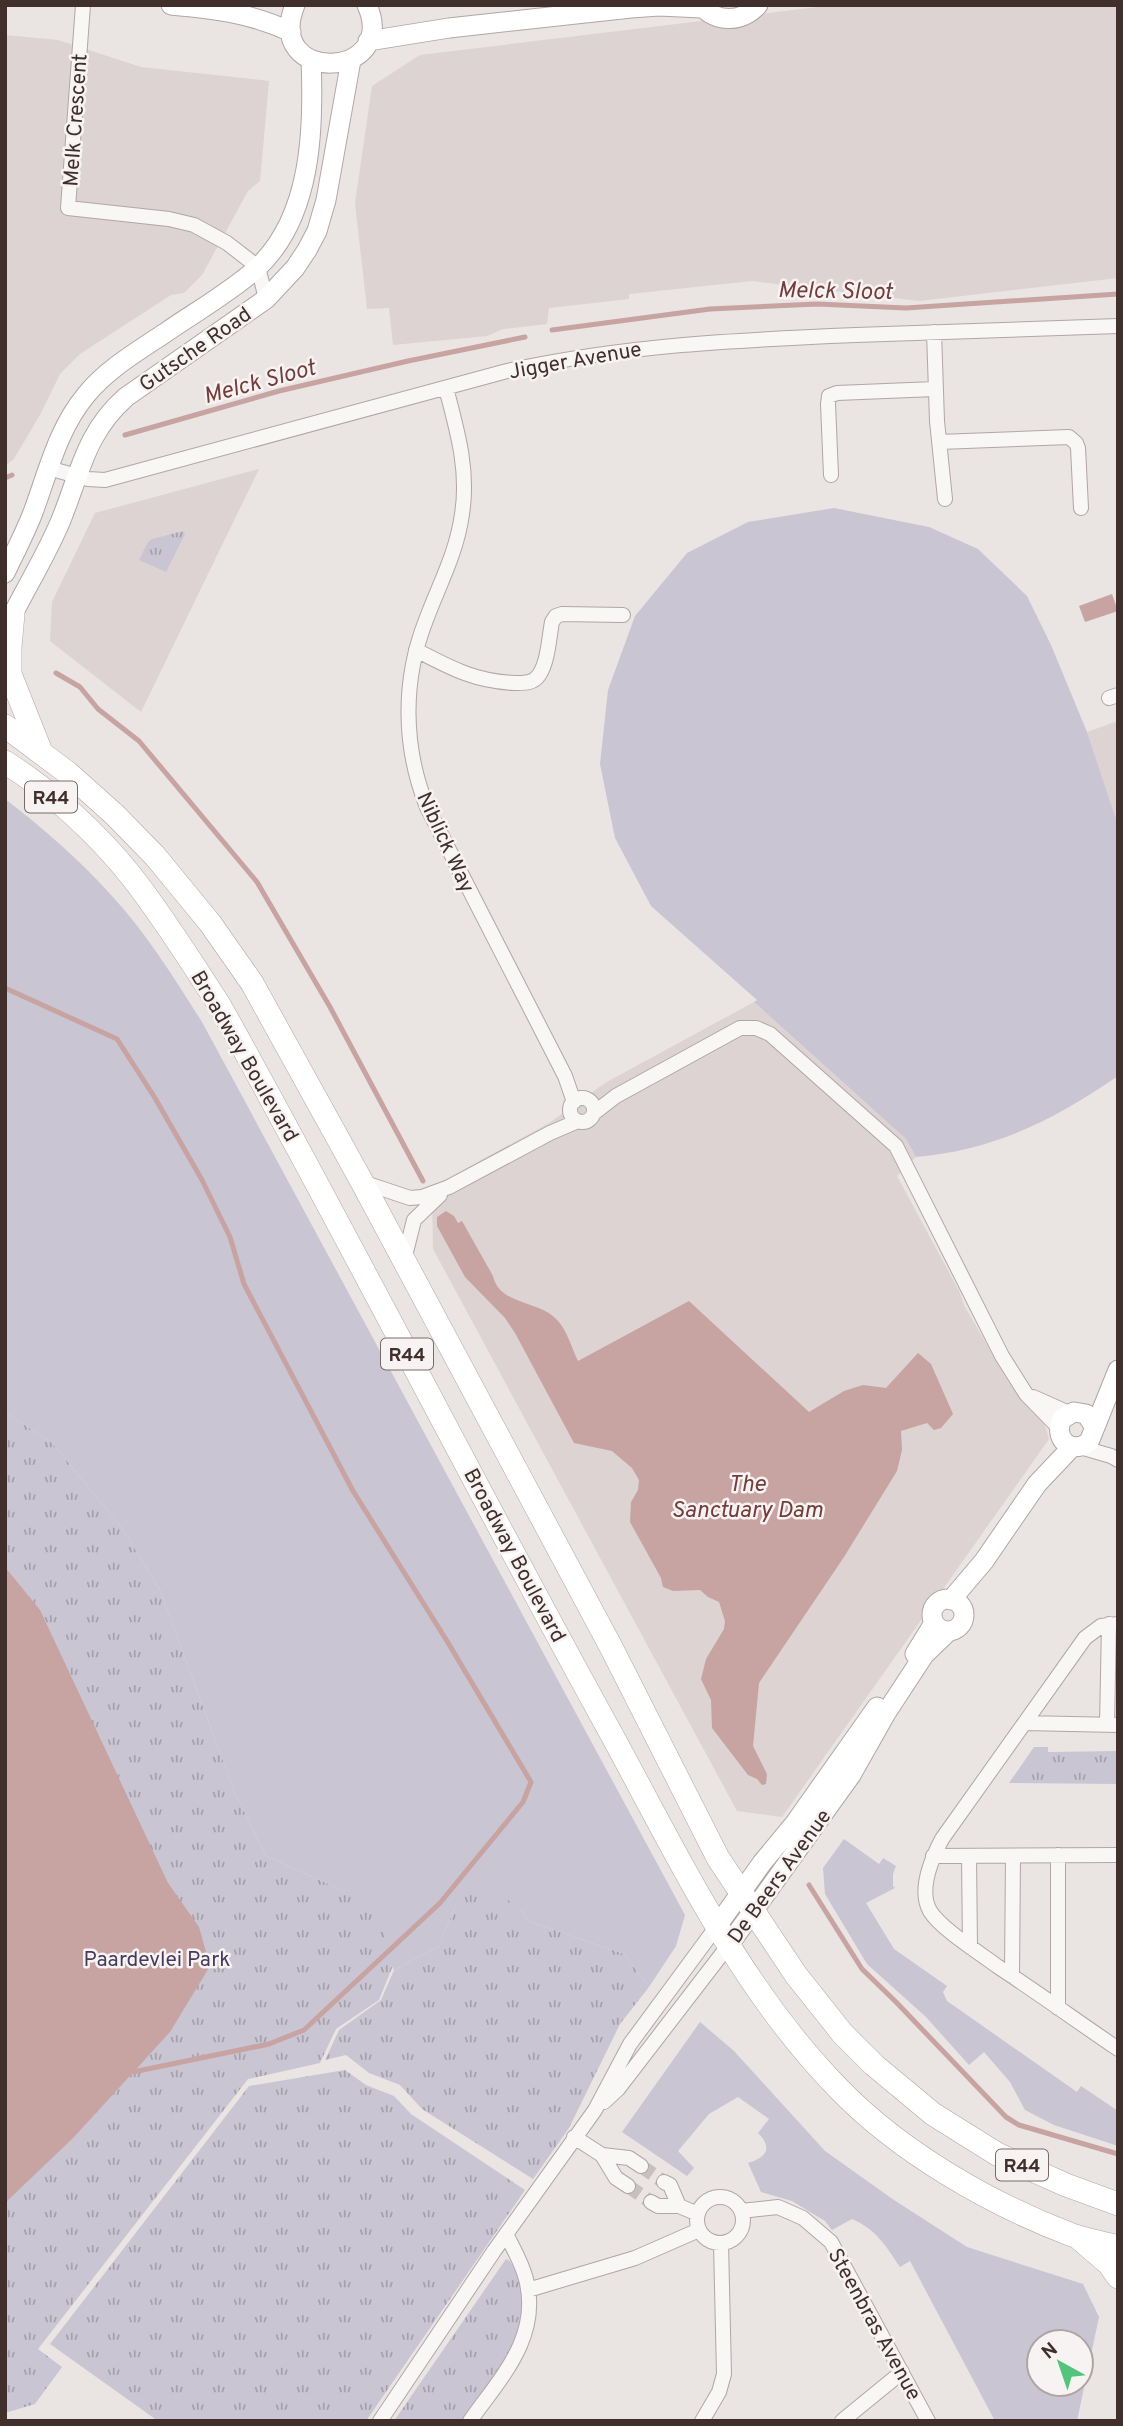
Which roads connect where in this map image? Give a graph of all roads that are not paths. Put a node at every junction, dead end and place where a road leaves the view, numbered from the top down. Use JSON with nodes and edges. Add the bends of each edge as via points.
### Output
{"nodes":[{"id":1,"x":83,"y":5,"type":"edge"},
{"id":2,"x":171,"y":5,"type":"edge"},
{"id":3,"x":295,"y":5,"type":"edge"},
{"id":4,"x":367,"y":5,"type":"edge"},
{"id":5,"x":758,"y":5,"type":"edge"},
{"id":6,"x":701,"y":6,"type":"edge"},
{"id":7,"x":291,"y":32,"type":"junction"},
{"id":8,"x":368,"y":41,"type":"junction"},
{"id":9,"x":311,"y":60,"type":"junction"},
{"id":10,"x":351,"y":60,"type":"junction"},
{"id":11,"x":258,"y":267,"type":"junction"},
{"id":12,"x":266,"y":299,"type":"junction"},
{"id":13,"x":1118,"y":326,"type":"edge"},
{"id":14,"x":934,"y":332,"type":"junction"},
{"id":15,"x":446,"y":388,"type":"junction"},
{"id":16,"x":935,"y":389,"type":"junction"},
{"id":17,"x":939,"y":442,"type":"junction"},
{"id":18,"x":48,"y":468,"type":"junction"},
{"id":19,"x":831,"y":475,"type":"dead end"},
{"id":20,"x":76,"y":476,"type":"junction"},
{"id":21,"x":945,"y":499,"type":"dead end"},
{"id":22,"x":1082,"y":508,"type":"dead end"},
{"id":23,"x":5,"y":573,"type":"edge"},
{"id":24,"x":623,"y":615,"type":"dead end"},
{"id":25,"x":9,"y":622,"type":"edge"},
{"id":26,"x":416,"y":650,"type":"junction"},
{"id":27,"x":5,"y":726,"type":"edge"},
{"id":28,"x":41,"y":752,"type":"junction"},
{"id":29,"x":5,"y":762,"type":"edge"},
{"id":30,"x":582,"y":1108,"type":"junction"},
{"id":31,"x":362,"y":1182,"type":"junction"},
{"id":32,"x":449,"y":1187,"type":"junction"},
{"id":33,"x":403,"y":1262,"type":"junction"},
{"id":34,"x":1118,"y":1369,"type":"edge"},
{"id":35,"x":1094,"y":1428,"type":"junction"},
{"id":36,"x":1070,"y":1431,"type":"junction"},
{"id":37,"x":1114,"y":1458,"type":"edge"},
{"id":38,"x":957,"y":1605,"type":"junction"},
{"id":39,"x":1113,"y":1624,"type":"edge"},
{"id":40,"x":941,"y":1627,"type":"junction"},
{"id":41,"x":1025,"y":1723,"type":"junction"},
{"id":42,"x":1112,"y":1725,"type":"edge"},
{"id":43,"x":1058,"y":1855,"type":"junction"},
{"id":44,"x":933,"y":1856,"type":"junction"},
{"id":45,"x":969,"y":1856,"type":"junction"},
{"id":46,"x":1013,"y":1856,"type":"junction"},
{"id":47,"x":1118,"y":1856,"type":"edge"},
{"id":48,"x":740,"y":1892,"type":"junction"},
{"id":49,"x":753,"y":1912,"type":"junction"},
{"id":50,"x":723,"y":1936,"type":"junction"},
{"id":51,"x":970,"y":1947,"type":"junction"},
{"id":52,"x":1012,"y":1976,"type":"junction"},
{"id":53,"x":1058,"y":2008,"type":"junction"},
{"id":54,"x":1118,"y":2049,"type":"edge"},
{"id":55,"x":595,"y":2110,"type":"junction"},
{"id":56,"x":574,"y":2137,"type":"junction"},
{"id":57,"x":602,"y":2155,"type":"junction"},
{"id":58,"x":641,"y":2166,"type":"tunnel mouth"},
{"id":59,"x":664,"y":2182,"type":"tunnel mouth"},
{"id":60,"x":628,"y":2186,"type":"tunnel mouth"},
{"id":61,"x":651,"y":2202,"type":"tunnel mouth"},
{"id":62,"x":1118,"y":2204,"type":"edge"},
{"id":63,"x":679,"y":2206,"type":"junction"},
{"id":64,"x":741,"y":2211,"type":"junction"},
{"id":65,"x":698,"y":2214,"type":"junction"},
{"id":66,"x":699,"y":2230,"type":"junction"},
{"id":67,"x":506,"y":2234,"type":"junction"},
{"id":68,"x":1075,"y":2236,"type":"junction"},
{"id":69,"x":721,"y":2243,"type":"junction"},
{"id":70,"x":1118,"y":2247,"type":"edge"},
{"id":71,"x":1118,"y":2277,"type":"edge"},
{"id":72,"x":528,"y":2290,"type":"junction"},
{"id":73,"x":902,"y":2372,"type":"junction"},
{"id":74,"x":380,"y":2421,"type":"edge"},
{"id":75,"x":470,"y":2421,"type":"edge"},
{"id":76,"x":702,"y":2421,"type":"edge"},
{"id":77,"x":842,"y":2421,"type":"edge"},
{"id":78,"x":928,"y":2421,"type":"edge"}],
"edges":[{"from":1,"to":11,"type":"street","name":"Melk Crescent","via":[[68,208],[183,221],[208,231]]},
{"from":2,"to":7,"type":"street","via":[[229,10]]},
{"from":3,"to":7,"type":"street"},
{"from":4,"to":8,"type":"street","via":[[372,21]]},
{"from":5,"to":6,"type":"street","via":[[732,19],[715,16]]},
{"from":6,"to":8,"type":"street","via":[[659,6],[437,29]]},
{"from":7,"to":9,"type":"street","via":[[298,48]]},
{"from":8,"to":10,"type":"street"},
{"from":9,"to":10,"type":"street","via":[[331,65]]},
{"from":9,"to":11,"type":"street","name":"Gutsche Road","via":[[313,110],[296,204],[279,240]]},
{"from":10,"to":12,"type":"street","name":"Gutsche Road","via":[[317,231],[295,268]]},
{"from":11,"to":12,"type":"street"},
{"from":11,"to":18,"type":"street","name":"Gutsche Road","via":[[100,381],[63,428]]},
{"from":12,"to":20,"type":"street","name":"Gutsche Road","via":[[109,412]]},
{"from":13,"to":14,"type":"street","name":"Jigger Avenue"},
{"from":14,"to":15,"type":"street","name":"Jigger Avenue","via":[[678,344],[571,358]]},
{"from":14,"to":16,"type":"street"},
{"from":15,"to":20,"type":"street","name":"Jigger Avenue","via":[[105,480]]},
{"from":15,"to":26,"type":"street","name":"Niblick Way","via":[[464,466],[462,515],[449,565]]},
{"from":16,"to":17,"type":"street"},
{"from":16,"to":19,"type":"street","via":[[829,396]]},
{"from":17,"to":21,"type":"street"},
{"from":17,"to":22,"type":"street","via":[[1069,437],[1077,448]]},
{"from":18,"to":20,"type":"street","name":"Jigger Avenue"},
{"from":18,"to":23,"type":"street","name":"Gutsche Road"},
{"from":20,"to":25,"type":"street","name":"Gutsche Road","via":[[61,521]]},
{"from":24,"to":26,"type":"street","via":[[556,616],[541,671],[529,682],[479,679]]},
{"from":25,"to":28,"type":"main road","via":[[10,674]]},
{"from":26,"to":30,"type":"street","name":"Niblick Way","via":[[408,714],[420,790],[565,1076],[576,1087]]},
{"from":27,"to":28,"type":"main road","name":"Broadway Boulevard","number":"R44"},
{"from":28,"to":31,"type":"main road","name":"Broadway Boulevard","number":"R44","via":[[115,815],[210,923],[252,983]]},
{"from":29,"to":50,"type":"main road","name":"Broadway Boulevard","number":"R44","via":[[94,835],[132,877],[220,1006]]},
{"from":30,"to":32,"type":"street","via":[[550,1133]]},
{"from":30,"to":36,"type":"street","via":[[616,1096],[740,1028],[770,1034],[896,1146],[1002,1356],[1026,1394]]},
{"from":31,"to":32,"type":"street","via":[[410,1198]]},
{"from":31,"to":33,"type":"main road","name":"Broadway Boulevard","number":"R44"},
{"from":32,"to":33,"type":"street","via":[[414,1220]]},
{"from":33,"to":48,"type":"main road","name":"Broadway Boulevard","number":"R44"},
{"from":34,"to":35,"type":"street"},
{"from":34,"to":36,"type":"street"},
{"from":35,"to":36,"type":"street","via":[[1089,1418]]},
{"from":35,"to":37,"type":"street"},
{"from":36,"to":37,"type":"street"},
{"from":36,"to":38,"type":"street"},
{"from":38,"to":40,"type":"street","via":[[961,1624]]},
{"from":38,"to":40,"type":"street","via":[[942,1601],[936,1605],[932,1617]]},
{"from":39,"to":41,"type":"street","via":[[1089,1633]]},
{"from":39,"to":42,"type":"street"},
{"from":40,"to":48,"type":"street","name":"De Beers Avenue"},
{"from":40,"to":49,"type":"street","name":"De Beers Avenue","via":[[851,1775]]},
{"from":41,"to":42,"type":"street"},
{"from":41,"to":44,"type":"street"},
{"from":43,"to":46,"type":"street"},
{"from":43,"to":47,"type":"street"},
{"from":43,"to":53,"type":"street"},
{"from":44,"to":45,"type":"street"},
{"from":44,"to":51,"type":"street","via":[[926,1902]]},
{"from":45,"to":46,"type":"street"},
{"from":45,"to":51,"type":"street"},
{"from":46,"to":52,"type":"street"},
{"from":48,"to":49,"type":"main road","name":"Broadway Boulevard","number":"R44"},
{"from":48,"to":50,"type":"street","name":"De Beers Avenue"},
{"from":49,"to":50,"type":"street","name":"De Beers Avenue"},
{"from":49,"to":62,"type":"main road","name":"Broadway Boulevard","number":"R44","via":[[822,2010],[908,2096],[997,2154]]},
{"from":50,"to":55,"type":"street","name":"De Beers Avenue","via":[[618,2089]]},
{"from":50,"to":55,"type":"street","name":"De Beers Avenue","via":[[630,2044]]},
{"from":50,"to":68,"type":"main road","name":"Broadway Boulevard","number":"R44","via":[[776,2017],[835,2085],[876,2123],[977,2191]]},
{"from":51,"to":52,"type":"street"},
{"from":52,"to":53,"type":"street"},
{"from":53,"to":54,"type":"street"},
{"from":55,"to":56,"type":"street","name":"De Beers Avenue"},
{"from":56,"to":57,"type":"street"},
{"from":56,"to":67,"type":"street","name":"De Beers Avenue"},
{"from":57,"to":58,"type":"street","via":[[629,2158]]},
{"from":57,"to":60,"type":"street","via":[[616,2178]]},
{"from":59,"to":63,"type":"street"},
{"from":61,"to":63,"type":"street"},
{"from":63,"to":65,"type":"street"},
{"from":64,"to":65,"type":"street","via":[[730,2200],[716,2198]]},
{"from":64,"to":69,"type":"street","via":[[740,2232]]},
{"from":64,"to":73,"type":"street","name":"Steenbras Avenue","via":[[778,2207],[823,2233],[838,2252]]},
{"from":65,"to":66,"type":"street"},
{"from":66,"to":69,"type":"street","via":[[708,2240]]},
{"from":66,"to":72,"type":"street","via":[[635,2258]]},
{"from":67,"to":72,"type":"street"},
{"from":67,"to":74,"type":"street","name":"De Beers Avenue"},
{"from":68,"to":70,"type":"main road","name":"Broadway Boulevard","number":"R44"},
{"from":68,"to":71,"type":"main road","via":[[1093,2248]]},
{"from":69,"to":76,"type":"street","via":[[724,2374]]},
{"from":72,"to":75,"type":"street","via":[[529,2320],[520,2348]]},
{"from":73,"to":77,"type":"street"},
{"from":73,"to":78,"type":"street","name":"Steenbras Avenue"}]}
